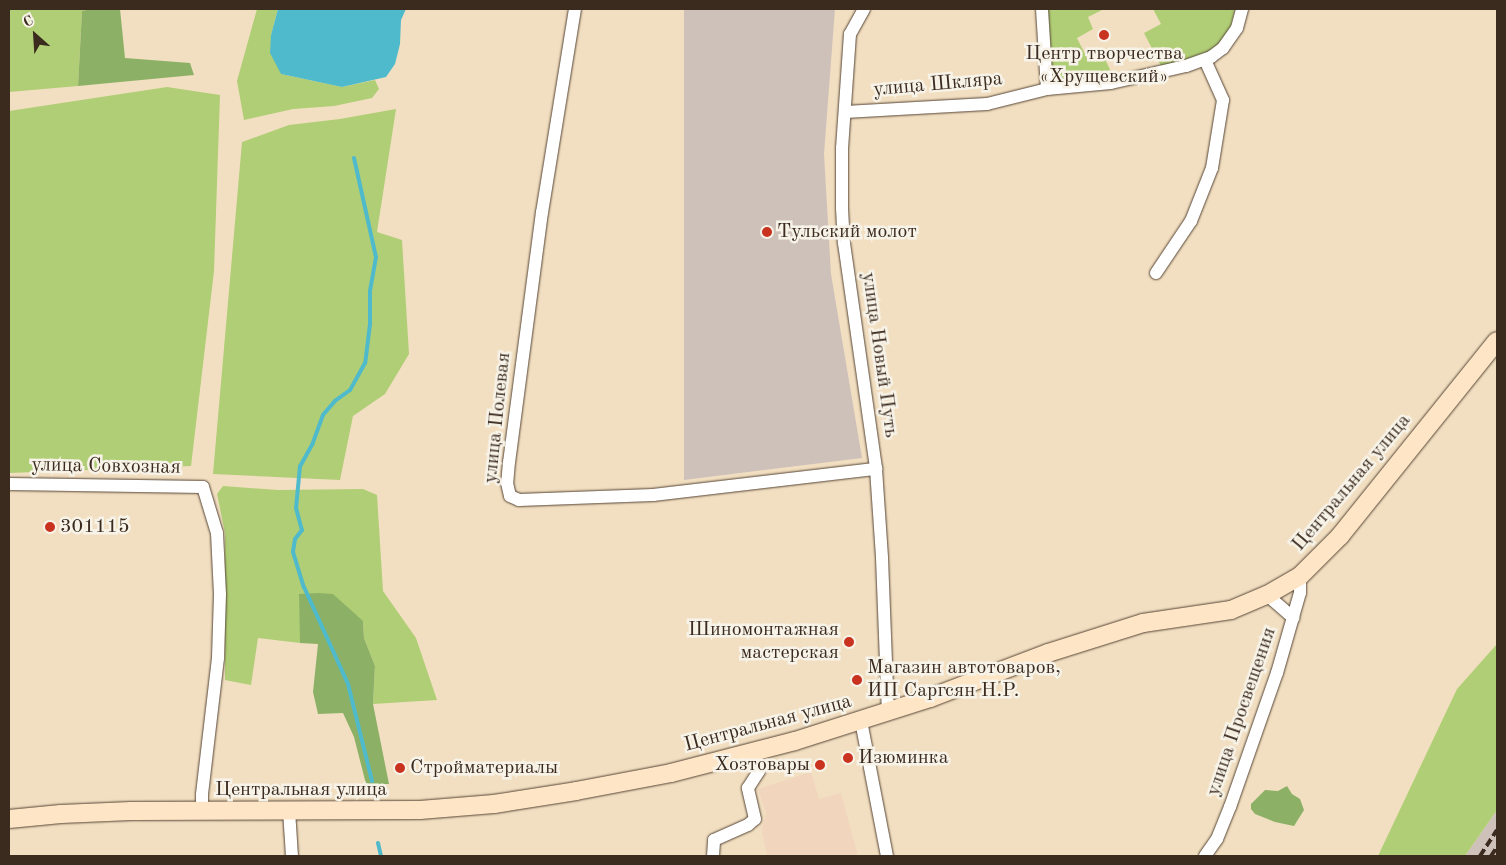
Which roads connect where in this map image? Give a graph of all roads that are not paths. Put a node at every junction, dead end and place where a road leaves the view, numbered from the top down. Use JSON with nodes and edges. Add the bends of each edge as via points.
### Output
{"nodes":[{"id":1,"x":575,"y":9,"type":"edge"},
{"id":2,"x":864,"y":9,"type":"edge"},
{"id":3,"x":1042,"y":9,"type":"edge"},
{"id":4,"x":1242,"y":9,"type":"edge"},
{"id":5,"x":1205,"y":60,"type":"junction"},
{"id":6,"x":1047,"y":89,"type":"junction"},
{"id":7,"x":845,"y":112,"type":"junction"},
{"id":8,"x":1156,"y":273,"type":"dead end"},
{"id":9,"x":1497,"y":341,"type":"edge"},
{"id":10,"x":876,"y":469,"type":"junction"},
{"id":11,"x":9,"y":484,"type":"edge"},
{"id":12,"x":1300,"y":576,"type":"junction"},
{"id":13,"x":1266,"y":595,"type":"junction"},
{"id":14,"x":1294,"y":618,"type":"junction"},
{"id":15,"x":888,"y":711,"type":"junction"},
{"id":16,"x":861,"y":721,"type":"junction"},
{"id":17,"x":754,"y":752,"type":"junction"},
{"id":18,"x":289,"y":810,"type":"junction"},
{"id":19,"x":202,"y":811,"type":"junction"},
{"id":20,"x":9,"y":819,"type":"edge"},
{"id":21,"x":292,"y":856,"type":"edge"},
{"id":22,"x":713,"y":856,"type":"edge"},
{"id":23,"x":887,"y":856,"type":"edge"},
{"id":24,"x":1205,"y":856,"type":"edge"}],
"edges":[{"from":1,"to":10,"type":"street","name":"улица Полевая","via":[[542,212],[509,462],[508,494],[519,500],[653,495]]},
{"from":2,"to":7,"type":"street","name":"улица Новый Путь","via":[[850,34]]},
{"from":3,"to":6,"type":"street"},
{"from":4,"to":5,"type":"street","name":"улица Шкляра","via":[[1234,34],[1219,52]]},
{"from":5,"to":6,"type":"street","name":"улица Шкляра","via":[[1111,83]]},
{"from":5,"to":8,"type":"street","via":[[1223,100],[1212,168],[1191,221]]},
{"from":6,"to":7,"type":"street","name":"улица Шкляра","via":[[987,104]]},
{"from":7,"to":10,"type":"street","name":"улица Новый Путь","via":[[844,243]]},
{"from":9,"to":12,"type":"main road","name":"Центральная улица","via":[[1340,536]]},
{"from":10,"to":15,"type":"street","name":"улица Новый Путь"},
{"from":11,"to":19,"type":"street","name":"улица Совхозная","via":[[203,488],[217,533],[220,594],[218,658]]},
{"from":12,"to":13,"type":"main road","name":"Центральная улица"},
{"from":12,"to":14,"type":"street","name":"улица Просвещения"},
{"from":13,"to":14,"type":"street"},
{"from":13,"to":15,"type":"main road","name":"Центральная улица","via":[[1231,610],[1144,622],[1106,633]]},
{"from":14,"to":24,"type":"street","name":"улица Просвещения","via":[[1230,807],[1217,839]]},
{"from":15,"to":16,"type":"main road","name":"Центральная улица"},
{"from":16,"to":17,"type":"main road","name":"Центральная улица"},
{"from":16,"to":23,"type":"street"},
{"from":17,"to":18,"type":"main road","name":"Центральная улица","via":[[633,781],[494,804],[420,810]]},
{"from":17,"to":22,"type":"street","via":[[759,772],[748,788],[755,819],[714,840]]},
{"from":18,"to":19,"type":"main road","name":"Центральная улица"},
{"from":18,"to":21,"type":"street"},
{"from":19,"to":20,"type":"main road","name":"Центральная улица","via":[[61,814]]}]}
